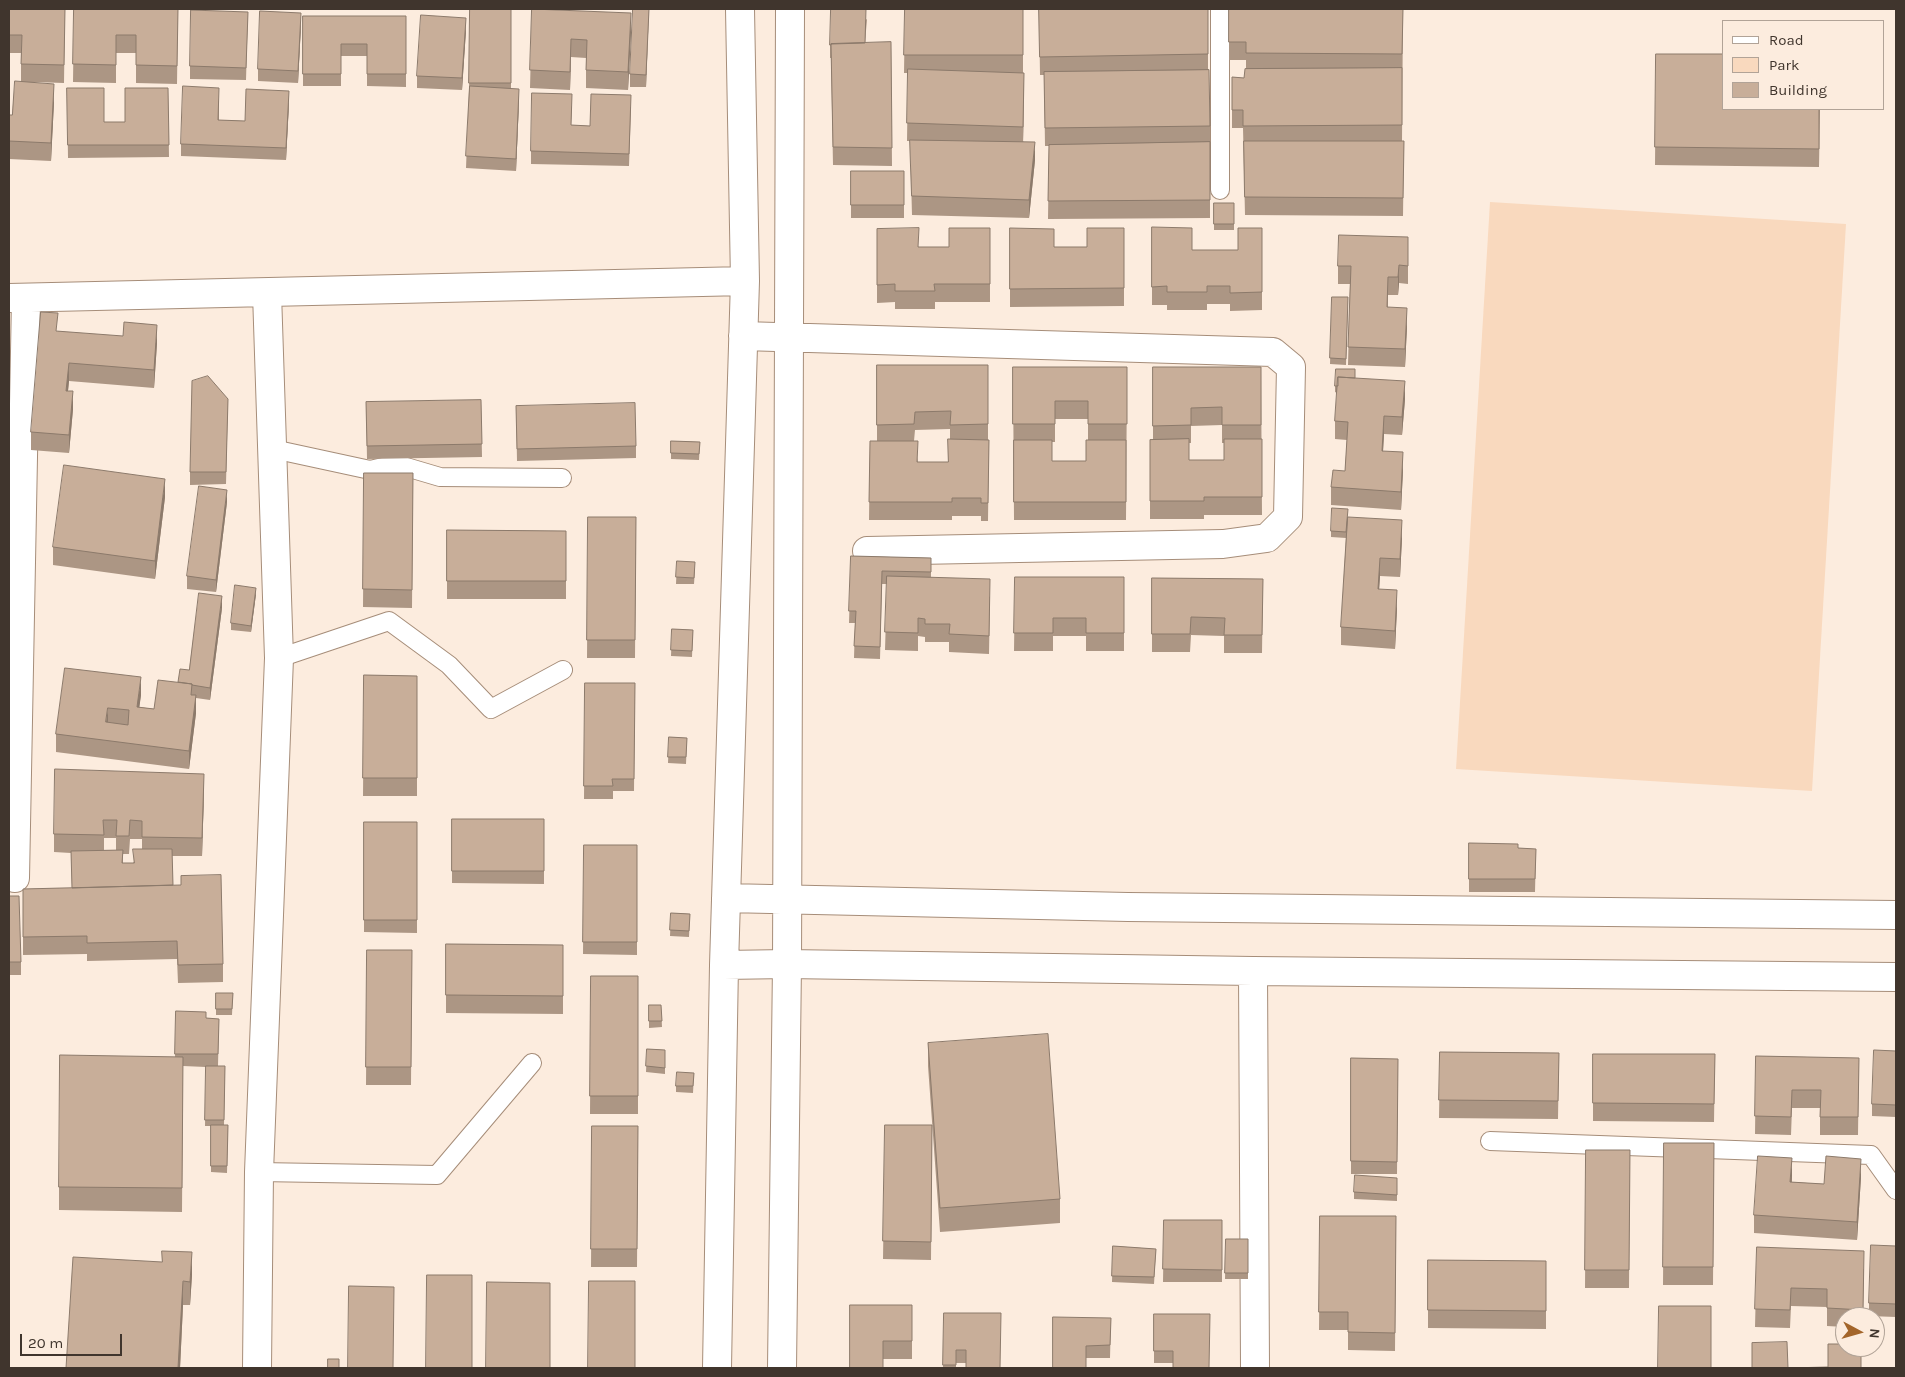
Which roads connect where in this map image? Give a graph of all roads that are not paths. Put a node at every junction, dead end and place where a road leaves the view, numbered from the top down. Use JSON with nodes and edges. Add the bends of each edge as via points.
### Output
{"nodes":[{"id":1,"x":740,"y":9,"type":"edge"},
{"id":2,"x":790,"y":9,"type":"edge"},
{"id":3,"x":1220,"y":9,"type":"edge"},
{"id":4,"x":1220,"y":190,"type":"dead end"},
{"id":5,"x":745,"y":281,"type":"junction"},
{"id":6,"x":267,"y":293,"type":"junction"},
{"id":7,"x":17,"y":298,"type":"edge"},
{"id":8,"x":743,"y":336,"type":"junction"},
{"id":9,"x":788,"y":338,"type":"junction"},
{"id":10,"x":273,"y":450,"type":"junction"},
{"id":11,"x":562,"y":478,"type":"dead end"},
{"id":12,"x":866,"y":551,"type":"dead end"},
{"id":13,"x":278,"y":658,"type":"junction"},
{"id":14,"x":563,"y":670,"type":"dead end"},
{"id":15,"x":16,"y":878,"type":"dead end"},
{"id":16,"x":726,"y":898,"type":"junction"},
{"id":17,"x":788,"y":901,"type":"junction"},
{"id":18,"x":1896,"y":915,"type":"edge"},
{"id":19,"x":787,"y":964,"type":"junction"},
{"id":20,"x":724,"y":965,"type":"junction"},
{"id":21,"x":1253,"y":972,"type":"junction"},
{"id":22,"x":1896,"y":977,"type":"edge"},
{"id":23,"x":532,"y":1063,"type":"dead end"},
{"id":24,"x":1490,"y":1140,"type":"dead end"},
{"id":25,"x":259,"y":1172,"type":"junction"},
{"id":26,"x":1896,"y":1190,"type":"edge"},
{"id":27,"x":257,"y":1368,"type":"edge"},
{"id":28,"x":717,"y":1368,"type":"edge"},
{"id":29,"x":782,"y":1368,"type":"edge"},
{"id":30,"x":1255,"y":1368,"type":"edge"}],
"edges":[{"from":1,"to":5,"type":"street"},
{"from":2,"to":9,"type":"street"},
{"from":3,"to":4,"type":"lane"},
{"from":5,"to":6,"type":"street"},
{"from":5,"to":8,"type":"street"},
{"from":6,"to":7,"type":"street"},
{"from":6,"to":10,"type":"street"},
{"from":7,"to":15,"type":"street"},
{"from":8,"to":9,"type":"street"},
{"from":8,"to":16,"type":"street"},
{"from":9,"to":12,"type":"street","via":[[1273,352],[1291,367],[1288,517],[1267,538],[1224,544]]},
{"from":9,"to":17,"type":"street"},
{"from":10,"to":11,"type":"lane","via":[[370,470],[396,464],[440,477]]},
{"from":10,"to":13,"type":"street"},
{"from":13,"to":14,"type":"lane","via":[[389,621],[449,665],[492,709]]},
{"from":13,"to":25,"type":"street"},
{"from":16,"to":17,"type":"street"},
{"from":16,"to":20,"type":"street"},
{"from":17,"to":18,"type":"street"},
{"from":17,"to":19,"type":"street"},
{"from":19,"to":20,"type":"street"},
{"from":19,"to":21,"type":"street"},
{"from":19,"to":29,"type":"street"},
{"from":20,"to":28,"type":"street"},
{"from":21,"to":22,"type":"street"},
{"from":21,"to":30,"type":"street"},
{"from":23,"to":25,"type":"lane","via":[[437,1175]]},
{"from":24,"to":26,"type":"lane","via":[[1870,1156]]},
{"from":25,"to":27,"type":"street"}]}
